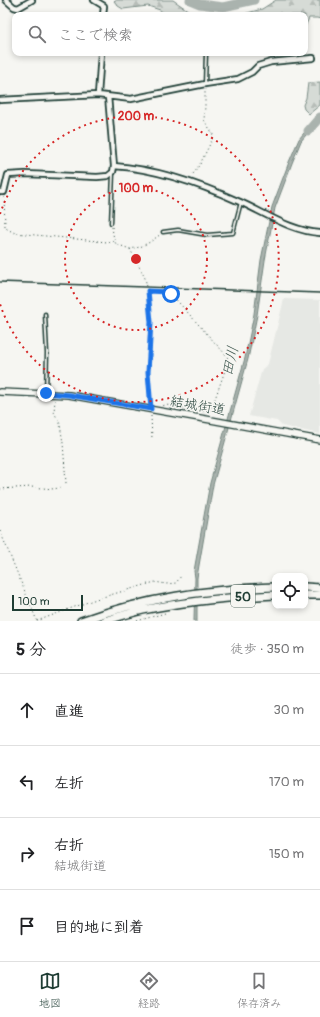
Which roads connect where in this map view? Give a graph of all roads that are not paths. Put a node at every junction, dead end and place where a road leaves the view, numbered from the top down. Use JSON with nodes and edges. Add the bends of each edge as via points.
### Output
{"nodes":[{"id":1,"x":6,"y":0,"type":"edge"},
{"id":2,"x":32,"y":0,"type":"edge"},
{"id":3,"x":94,"y":0,"type":"edge"},
{"id":4,"x":103,"y":12,"type":"edge"},
{"id":5,"x":101,"y":56,"type":"edge"},
{"id":6,"x":206,"y":56,"type":"edge"},
{"id":7,"x":313,"y":58,"type":"dead end"},
{"id":8,"x":205,"y":84,"type":"junction"},
{"id":9,"x":98,"y":95,"type":"junction"},
{"id":10,"x":108,"y":96,"type":"junction"},
{"id":11,"x":0,"y":100,"type":"edge"},
{"id":12,"x":113,"y":169,"type":"junction"},
{"id":13,"x":2,"y":192,"type":"edge"},
{"id":14,"x":241,"y":202,"type":"junction"},
{"id":15,"x":111,"y":223,"type":"road end"},
{"id":16,"x":163,"y":232,"type":"road end"},
{"id":17,"x":320,"y":233,"type":"edge"},
{"id":18,"x":45,"y":314,"type":"dead end"},
{"id":19,"x":0,"y":392,"type":"edge"},
{"id":20,"x":46,"y":393,"type":"junction"},
{"id":21,"x":320,"y":440,"type":"edge"},
{"id":22,"x":272,"y":587,"type":"edge"},
{"id":23,"x":308,"y":587,"type":"edge"},
{"id":24,"x":320,"y":588,"type":"edge"},
{"id":25,"x":272,"y":595,"type":"edge"},
{"id":26,"x":308,"y":595,"type":"edge"},
{"id":27,"x":320,"y":595,"type":"edge"},
{"id":28,"x":80,"y":621,"type":"edge"},
{"id":29,"x":104,"y":621,"type":"edge"}],
"edges":[{"from":1,"to":2,"type":"street","via":[[18,8]]},
{"from":3,"to":4,"type":"street","via":[[104,6]]},
{"from":5,"to":9,"type":"street"},
{"from":6,"to":8,"type":"lane"},
{"from":7,"to":8,"type":"street","via":[[271,62],[258,66],[238,79]]},
{"from":8,"to":10,"type":"street","via":[[131,99]]},
{"from":9,"to":10,"type":"street"},
{"from":9,"to":11,"type":"street"},
{"from":10,"to":12,"type":"street"},
{"from":12,"to":13,"type":"street","via":[[108,176],[97,177],[8,175]]},
{"from":12,"to":14,"type":"street","via":[[131,167],[156,172],[188,181]]},
{"from":12,"to":15,"type":"lane"},
{"from":14,"to":16,"type":"lane","via":[[233,233],[207,235],[178,230]]},
{"from":14,"to":17,"type":"street","via":[[297,229]]},
{"from":18,"to":20,"type":"lane"},
{"from":19,"to":20,"type":"street","name":"結城街道"},
{"from":20,"to":21,"type":"street","name":"結城街道","via":[[151,408]]},
{"from":22,"to":28,"type":"highway","number":"50","via":[[214,590],[156,599]]},
{"from":23,"to":24,"type":"highway"},
{"from":25,"to":29,"type":"highway","number":"50","via":[[212,599],[142,610]]},
{"from":26,"to":27,"type":"highway"}]}
